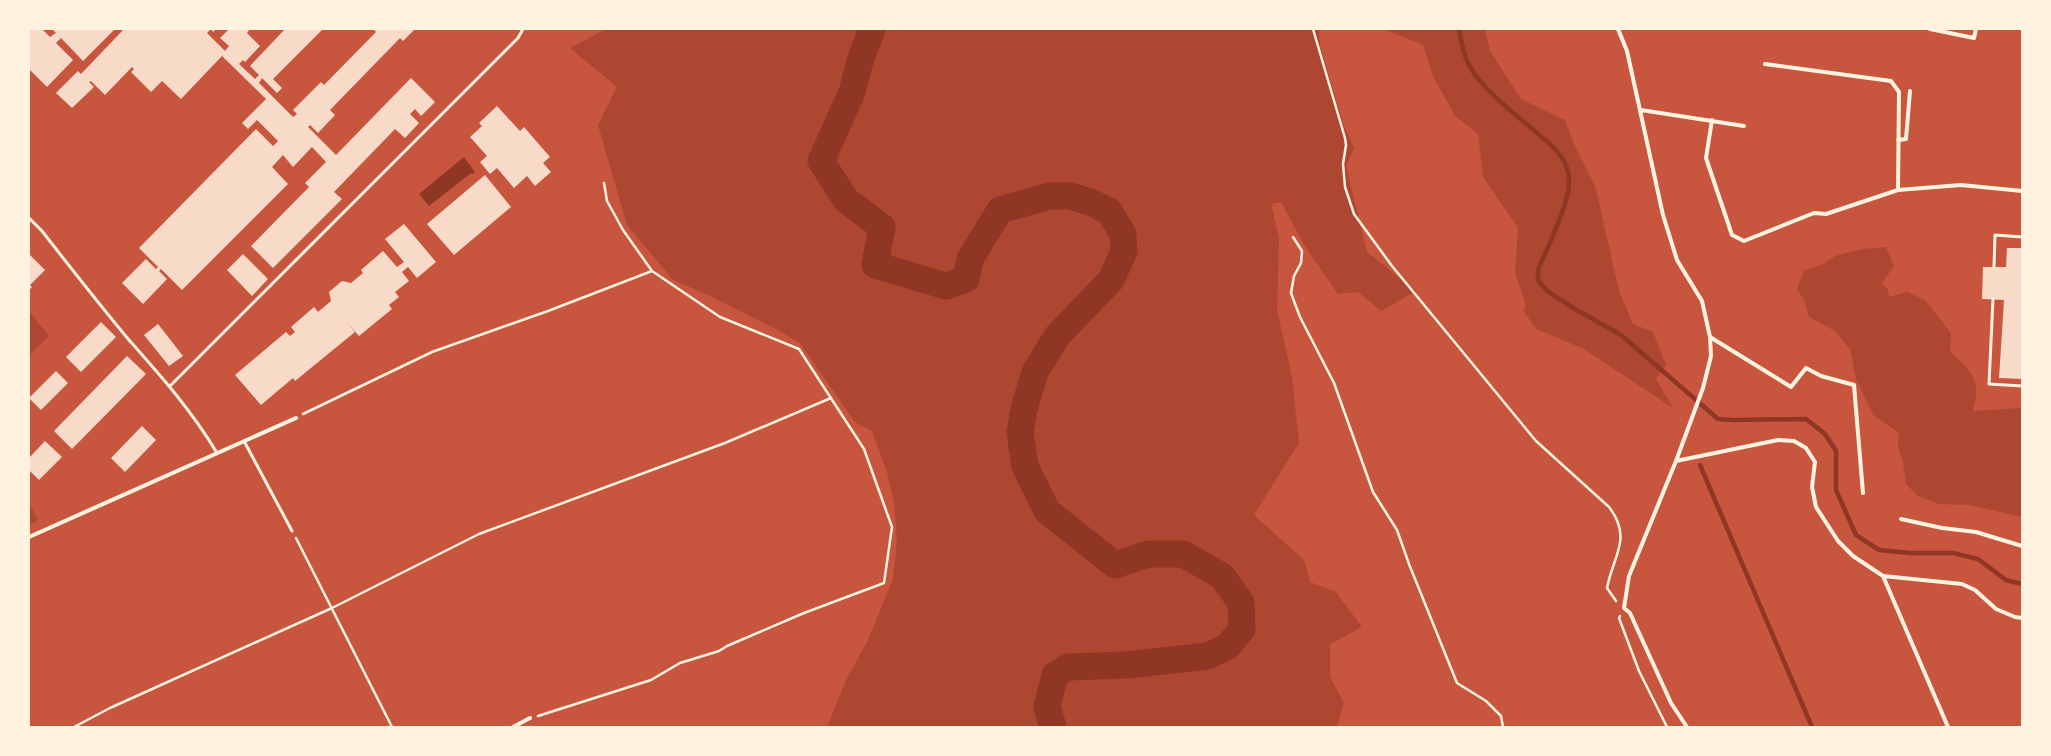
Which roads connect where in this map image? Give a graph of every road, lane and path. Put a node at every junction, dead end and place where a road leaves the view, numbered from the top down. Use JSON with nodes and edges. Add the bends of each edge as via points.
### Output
{"nodes":[{"id":1,"x":523,"y":29,"type":"edge"},
{"id":2,"x":1313,"y":29,"type":"edge"},
{"id":3,"x":1618,"y":29,"type":"edge"},
{"id":4,"x":1930,"y":29,"type":"edge"},
{"id":5,"x":1976,"y":29,"type":"edge"},
{"id":6,"x":1765,"y":64,"type":"dead end"},
{"id":7,"x":1910,"y":91,"type":"dead end"},
{"id":8,"x":1641,"y":110,"type":"junction"},
{"id":9,"x":1712,"y":120,"type":"junction"},
{"id":10,"x":1744,"y":126,"type":"dead end"},
{"id":11,"x":1898,"y":140,"type":"junction"},
{"id":12,"x":604,"y":183,"type":"dead end"},
{"id":13,"x":1898,"y":190,"type":"junction"},
{"id":14,"x":2022,"y":191,"type":"edge"},
{"id":15,"x":29,"y":218,"type":"edge"},
{"id":16,"x":1293,"y":237,"type":"dead end"},
{"id":17,"x":2022,"y":237,"type":"edge"},
{"id":18,"x":1994,"y":267,"type":"dead end"},
{"id":19,"x":652,"y":271,"type":"junction"},
{"id":20,"x":1993,"y":299,"type":"dead end"},
{"id":21,"x":1710,"y":337,"type":"junction"},
{"id":22,"x":170,"y":386,"type":"junction"},
{"id":23,"x":2022,"y":386,"type":"edge"},
{"id":24,"x":831,"y":398,"type":"junction"},
{"id":25,"x":296,"y":418,"type":"joint"},
{"id":26,"x":244,"y":441,"type":"junction"},
{"id":27,"x":217,"y":452,"type":"junction"},
{"id":28,"x":1676,"y":461,"type":"junction"},
{"id":29,"x":1863,"y":493,"type":"dead end"},
{"id":30,"x":1901,"y":519,"type":"dead end"},
{"id":31,"x":292,"y":531,"type":"joint"},
{"id":32,"x":29,"y":537,"type":"edge"},
{"id":33,"x":2022,"y":546,"type":"edge"},
{"id":34,"x":1883,"y":576,"type":"junction"},
{"id":35,"x":332,"y":608,"type":"junction"},
{"id":36,"x":1624,"y":608,"type":"junction"},
{"id":37,"x":2022,"y":618,"type":"edge"},
{"id":38,"x":530,"y":718,"type":"joint"},
{"id":39,"x":74,"y":727,"type":"edge"},
{"id":40,"x":392,"y":727,"type":"edge"},
{"id":41,"x":513,"y":727,"type":"edge"},
{"id":42,"x":1504,"y":727,"type":"edge"},
{"id":43,"x":1667,"y":727,"type":"edge"},
{"id":44,"x":1687,"y":727,"type":"edge"},
{"id":45,"x":1948,"y":727,"type":"edge"}],
"edges":[{"from":1,"to":22,"type":"lane","via":[[513,43]]},
{"from":2,"to":36,"type":"path","via":[[1345,138],[1345,187],[1354,214],[1392,266],[1536,441],[1615,516],[1621,530],[1621,544],[1607,588],[1612,597]]},
{"from":3,"to":8,"type":"street","via":[[1627,51]]},
{"from":4,"to":5,"type":"street","via":[[1974,38]]},
{"from":6,"to":11,"type":"street","via":[[1891,81],[1899,92]]},
{"from":7,"to":11,"type":"street","via":[[1906,139]]},
{"from":8,"to":9,"type":"street"},
{"from":8,"to":21,"type":"street","via":[[1657,188],[1677,260],[1702,301]]},
{"from":9,"to":10,"type":"street"},
{"from":9,"to":13,"type":"street","via":[[1706,158],[1732,235],[1744,241],[1814,213],[1826,214]]},
{"from":11,"to":13,"type":"street"},
{"from":12,"to":19,"type":"path","via":[[607,201],[623,230]]},
{"from":13,"to":14,"type":"street","via":[[1961,185]]},
{"from":15,"to":22,"type":"lane"},
{"from":16,"to":42,"type":"path","via":[[1302,251],[1301,263],[1294,276],[1291,293],[1300,317],[1334,383],[1372,492],[1397,530],[1457,683],[1486,701],[1501,716]]},
{"from":17,"to":18,"type":"lane","via":[[1995,235]]},
{"from":19,"to":24,"type":"path","via":[[720,317],[799,349]]},
{"from":19,"to":25,"type":"path","via":[[432,352]]},
{"from":20,"to":23,"type":"lane","via":[[1989,384]]},
{"from":21,"to":28,"type":"street","via":[[1711,356],[1703,388]]},
{"from":21,"to":29,"type":"street","via":[[1792,387],[1806,368],[1822,376],[1854,385]]},
{"from":22,"to":27,"type":"lane"},
{"from":24,"to":35,"type":"path","via":[[725,443],[479,534]]},
{"from":24,"to":38,"type":"path","via":[[864,449],[892,527],[884,584],[804,613],[719,651],[680,663],[651,680]]},
{"from":25,"to":26,"type":"street"},
{"from":26,"to":27,"type":"street"},
{"from":26,"to":31,"type":"lane"},
{"from":27,"to":32,"type":"street"},
{"from":28,"to":34,"type":"street","via":[[1778,440],[1794,441],[1806,448],[1815,462],[1812,488],[1816,507],[1838,542],[1853,556]]},
{"from":28,"to":36,"type":"street","via":[[1629,576]]},
{"from":30,"to":33,"type":"street","via":[[1976,532]]},
{"from":31,"to":35,"type":"path"},
{"from":34,"to":37,"type":"street","via":[[1962,584],[1975,590],[1996,609]]},
{"from":34,"to":45,"type":"street"},
{"from":35,"to":39,"type":"path"},
{"from":35,"to":40,"type":"path"},
{"from":36,"to":43,"type":"path","via":[[1619,618],[1639,671]]},
{"from":36,"to":44,"type":"street","via":[[1630,613],[1671,703]]},
{"from":38,"to":41,"type":"street"}]}
